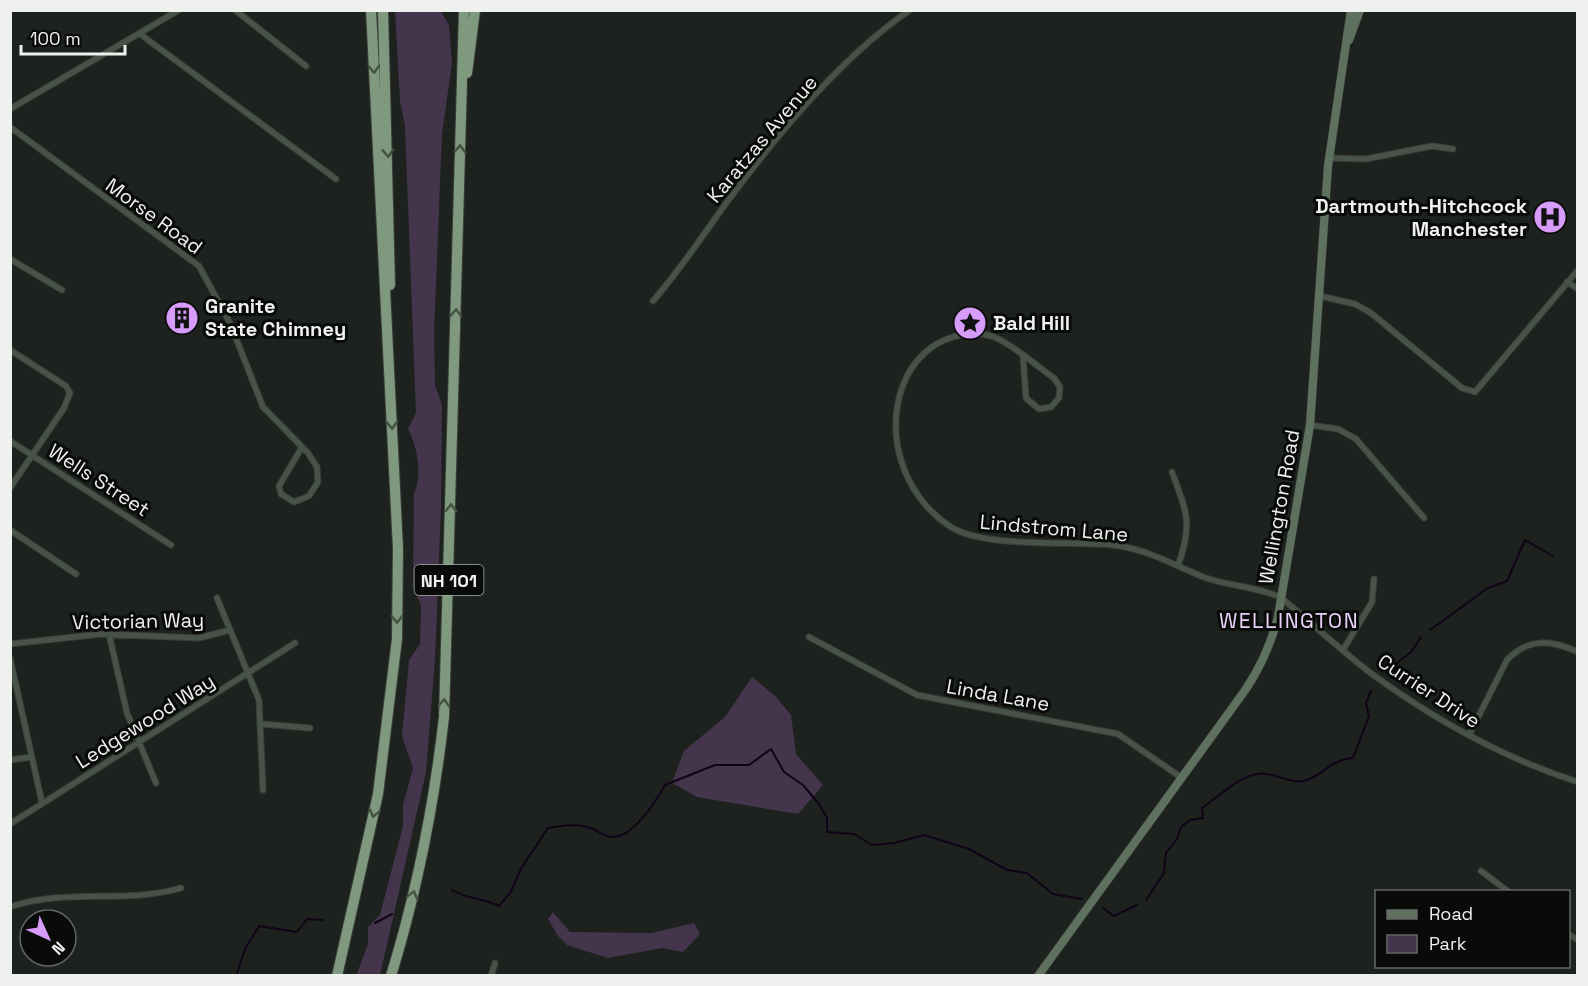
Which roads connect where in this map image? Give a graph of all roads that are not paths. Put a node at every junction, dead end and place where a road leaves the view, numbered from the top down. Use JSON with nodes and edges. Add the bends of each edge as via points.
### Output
{"nodes":[{"id":1,"x":179,"y":10,"type":"edge"},
{"id":2,"x":234,"y":10,"type":"edge"},
{"id":3,"x":371,"y":10,"type":"edge"},
{"id":4,"x":383,"y":10,"type":"edge"},
{"id":5,"x":464,"y":10,"type":"edge"},
{"id":6,"x":475,"y":10,"type":"edge"},
{"id":7,"x":910,"y":10,"type":"edge"},
{"id":8,"x":1351,"y":10,"type":"edge"},
{"id":9,"x":1360,"y":10,"type":"edge"},
{"id":10,"x":140,"y":34,"type":"junction"},
{"id":11,"x":1347,"y":44,"type":"junction"},
{"id":12,"x":306,"y":66,"type":"dead end"},
{"id":13,"x":462,"y":95,"type":"junction"},
{"id":14,"x":10,"y":108,"type":"edge"},
{"id":15,"x":10,"y":127,"type":"edge"},
{"id":16,"x":1453,"y":148,"type":"dead end"},
{"id":17,"x":1329,"y":158,"type":"junction"},
{"id":18,"x":336,"y":179,"type":"dead end"},
{"id":19,"x":10,"y":259,"type":"edge"},
{"id":20,"x":1578,"y":270,"type":"edge"},
{"id":21,"x":1567,"y":282,"type":"junction"},
{"id":22,"x":1578,"y":289,"type":"edge"},
{"id":23,"x":62,"y":290,"type":"dead end"},
{"id":24,"x":1320,"y":296,"type":"junction"},
{"id":25,"x":652,"y":300,"type":"dead end"},
{"id":26,"x":10,"y":350,"type":"edge"},
{"id":27,"x":1023,"y":357,"type":"junction"},
{"id":28,"x":390,"y":366,"type":"junction"},
{"id":29,"x":1310,"y":425,"type":"junction"},
{"id":30,"x":10,"y":441,"type":"edge"},
{"id":31,"x":302,"y":447,"type":"junction"},
{"id":32,"x":33,"y":455,"type":"junction"},
{"id":33,"x":1172,"y":472,"type":"dead end"},
{"id":34,"x":10,"y":488,"type":"edge"},
{"id":35,"x":1424,"y":518,"type":"dead end"},
{"id":36,"x":10,"y":530,"type":"edge"},
{"id":37,"x":171,"y":544,"type":"dead end"},
{"id":38,"x":1178,"y":566,"type":"junction"},
{"id":39,"x":76,"y":574,"type":"dead end"},
{"id":40,"x":1374,"y":579,"type":"dead end"},
{"id":41,"x":1280,"y":597,"type":"junction"},
{"id":42,"x":217,"y":598,"type":"dead end"},
{"id":43,"x":230,"y":630,"type":"junction"},
{"id":44,"x":109,"y":634,"type":"junction"},
{"id":45,"x":809,"y":637,"type":"dead end"},
{"id":46,"x":296,"y":643,"type":"dead end"},
{"id":47,"x":10,"y":644,"type":"edge"},
{"id":48,"x":1343,"y":650,"type":"junction"},
{"id":49,"x":1578,"y":652,"type":"edge"},
{"id":50,"x":10,"y":658,"type":"edge"},
{"id":51,"x":249,"y":672,"type":"junction"},
{"id":52,"x":261,"y":724,"type":"junction"},
{"id":53,"x":310,"y":728,"type":"dead end"},
{"id":54,"x":1469,"y":735,"type":"junction"},
{"id":55,"x":140,"y":741,"type":"junction"},
{"id":56,"x":32,"y":757,"type":"junction"},
{"id":57,"x":10,"y":760,"type":"edge"},
{"id":58,"x":1182,"y":778,"type":"junction"},
{"id":59,"x":1578,"y":782,"type":"edge"},
{"id":60,"x":156,"y":783,"type":"dead end"},
{"id":61,"x":263,"y":790,"type":"dead end"},
{"id":62,"x":42,"y":803,"type":"junction"},
{"id":63,"x":10,"y":824,"type":"edge"},
{"id":64,"x":1481,"y":871,"type":"dead end"},
{"id":65,"x":181,"y":888,"type":"dead end"},
{"id":66,"x":1508,"y":890,"type":"edge"},
{"id":67,"x":10,"y":907,"type":"edge"},
{"id":68,"x":495,"y":963,"type":"dead end"},
{"id":69,"x":337,"y":975,"type":"edge"},
{"id":70,"x":391,"y":975,"type":"edge"},
{"id":71,"x":491,"y":975,"type":"edge"},
{"id":72,"x":1038,"y":975,"type":"edge"}],
"edges":[{"from":1,"to":10,"type":"street"},
{"from":2,"to":12,"type":"street"},
{"from":3,"to":28,"type":"highway","number":"NH 101","one_way":true},
{"from":4,"to":28,"type":"highway","one_way":true},
{"from":5,"to":13,"type":"highway","number":"NH 101"},
{"from":6,"to":13,"type":"highway","via":[[472,53]]},
{"from":7,"to":25,"type":"street","name":"Karatzas Avenue","via":[[864,46],[810,103],[736,190]]},
{"from":8,"to":11,"type":"main road","name":"Wellington Road"},
{"from":9,"to":11,"type":"main road","name":"Wellington Road"},
{"from":10,"to":14,"type":"street"},
{"from":10,"to":18,"type":"street"},
{"from":11,"to":17,"type":"main road","name":"Wellington Road"},
{"from":70,"to":13,"type":"highway","number":"NH 101","one_way":true,"via":[[418,877],[444,717]]},
{"from":15,"to":31,"type":"street","name":"Morse Road","via":[[199,267],[230,323],[263,406]]},
{"from":16,"to":17,"type":"street","via":[[1432,146],[1366,159]]},
{"from":17,"to":24,"type":"main road","name":"Wellington Road"},
{"from":19,"to":23,"type":"street"},
{"from":20,"to":21,"type":"street"},
{"from":21,"to":22,"type":"street"},
{"from":21,"to":24,"type":"street","via":[[1475,392],[1469,392],[1371,313],[1347,301]]},
{"from":24,"to":29,"type":"main road","name":"Wellington Road"},
{"from":26,"to":32,"type":"street","via":[[66,386],[70,393]]},
{"from":27,"to":27,"type":"street","name":"Lindstrom Lane","via":[[1026,398],[1034,407],[1051,407],[1059,398],[1058,382]]},
{"from":27,"to":38,"type":"street","name":"Lindstrom Lane","via":[[996,338],[965,334],[933,345],[911,369],[898,400],[896,433],[907,476],[921,502],[950,527],[968,535],[1112,545],[1136,549]]},
{"from":28,"to":69,"type":"highway","number":"NH 101","one_way":true,"via":[[398,549],[397,639],[378,794]]},
{"from":29,"to":35,"type":"street","via":[[1338,429],[1356,439]]},
{"from":29,"to":41,"type":"main road","name":"Wellington Road"},
{"from":30,"to":32,"type":"street","name":"Wells Street"},
{"from":31,"to":31,"type":"street","name":"Morse Road","via":[[319,474],[309,496],[294,502],[281,494],[279,486]]},
{"from":32,"to":34,"type":"street"},
{"from":32,"to":37,"type":"street","name":"Wells Street"},
{"from":33,"to":38,"type":"street","via":[[1188,519]]},
{"from":36,"to":39,"type":"street"},
{"from":38,"to":41,"type":"street","name":"Lindstrom Lane","via":[[1217,581]]},
{"from":40,"to":48,"type":"street","via":[[1372,602]]},
{"from":41,"to":48,"type":"street","name":"Currier Drive"},
{"from":41,"to":58,"type":"main road","name":"Wellington Road","via":[[1271,642],[1258,670]]},
{"from":42,"to":43,"type":"street"},
{"from":43,"to":44,"type":"street","name":"Victorian Way","via":[[200,638]]},
{"from":43,"to":51,"type":"street"},
{"from":44,"to":47,"type":"street","name":"Victorian Way"},
{"from":44,"to":55,"type":"street","via":[[123,697]]},
{"from":45,"to":58,"type":"street","name":"Linda Lane","via":[[917,695],[1118,734]]},
{"from":46,"to":51,"type":"street","name":"Ledgewood Way"},
{"from":48,"to":54,"type":"street","name":"Currier Drive","via":[[1397,692]]},
{"from":49,"to":54,"type":"street","via":[[1545,642],[1529,644],[1514,653]]},
{"from":50,"to":56,"type":"street"},
{"from":51,"to":52,"type":"street","via":[[259,700]]},
{"from":51,"to":55,"type":"street","name":"Ledgewood Way"},
{"from":52,"to":53,"type":"street"},
{"from":52,"to":61,"type":"street"},
{"from":54,"to":59,"type":"street","name":"Currier Drive","via":[[1515,759]]},
{"from":55,"to":60,"type":"street"},
{"from":55,"to":62,"type":"street","name":"Ledgewood Way"},
{"from":56,"to":57,"type":"street"},
{"from":56,"to":62,"type":"street"},
{"from":58,"to":72,"type":"main road","name":"Wellington Road"},
{"from":62,"to":63,"type":"street","name":"Ledgewood Way"},
{"from":64,"to":66,"type":"street"},
{"from":65,"to":67,"type":"street","via":[[157,894],[43,899]]},
{"from":68,"to":71,"type":"street"}]}
